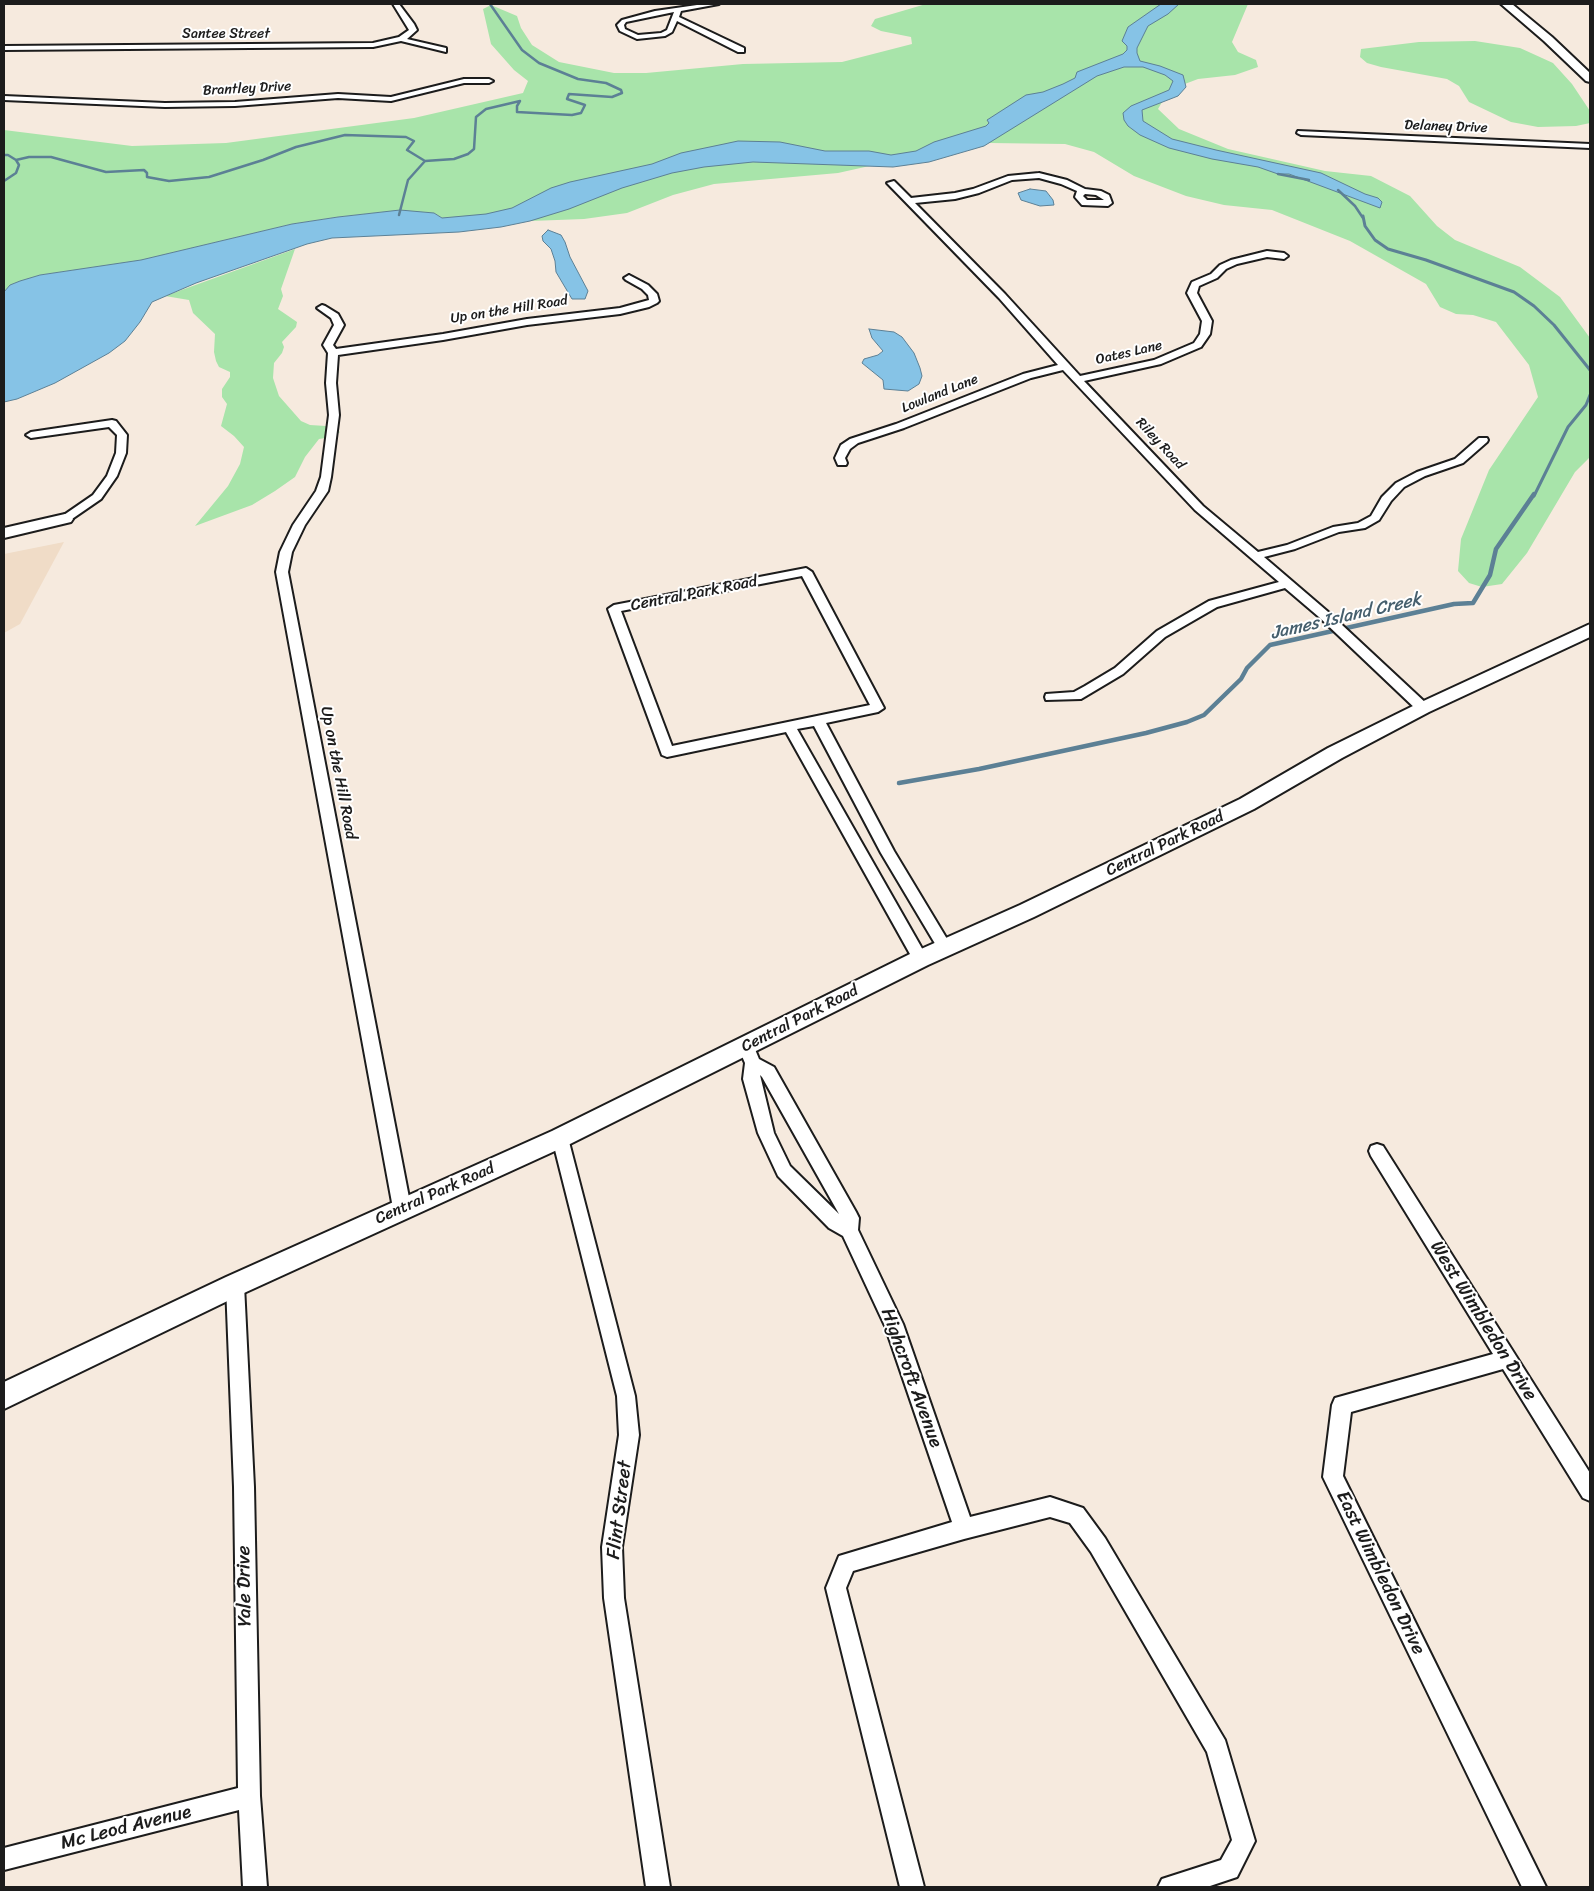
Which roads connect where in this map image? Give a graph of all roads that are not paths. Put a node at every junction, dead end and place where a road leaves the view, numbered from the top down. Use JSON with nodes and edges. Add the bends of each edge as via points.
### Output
{"nodes":[{"id":1,"x":396,"y":4,"type":"edge"},
{"id":2,"x":716,"y":4,"type":"edge"},
{"id":3,"x":1506,"y":4,"type":"edge"},
{"id":4,"x":678,"y":10,"type":"junction"},
{"id":5,"x":676,"y":18,"type":"junction"},
{"id":6,"x":401,"y":39,"type":"junction"},
{"id":7,"x":4,"y":48,"type":"edge"},
{"id":8,"x":443,"y":50,"type":"dead end"},
{"id":9,"x":741,"y":50,"type":"dead end"},
{"id":10,"x":1590,"y":80,"type":"edge"},
{"id":11,"x":489,"y":81,"type":"dead end"},
{"id":12,"x":4,"y":98,"type":"edge"},
{"id":13,"x":1301,"y":133,"type":"dead end"},
{"id":14,"x":1590,"y":146,"type":"edge"},
{"id":15,"x":891,"y":183,"type":"dead end"},
{"id":16,"x":1083,"y":191,"type":"dead end"},
{"id":17,"x":908,"y":201,"type":"junction"},
{"id":18,"x":1284,"y":256,"type":"dead end"},
{"id":19,"x":629,"y":278,"type":"dead end"},
{"id":20,"x":322,"y":308,"type":"dead end"},
{"id":21,"x":333,"y":353,"type":"junction"},
{"id":22,"x":1064,"y":366,"type":"junction"},
{"id":23,"x":1078,"y":379,"type":"junction"},
{"id":24,"x":31,"y":435,"type":"dead end"},
{"id":25,"x":1483,"y":440,"type":"dead end"},
{"id":26,"x":842,"y":463,"type":"dead end"},
{"id":27,"x":65,"y":520,"type":"joint"},
{"id":28,"x":4,"y":533,"type":"edge"},
{"id":29,"x":1256,"y":556,"type":"junction"},
{"id":30,"x":1286,"y":584,"type":"junction"},
{"id":31,"x":1590,"y":630,"type":"edge"},
{"id":32,"x":1051,"y":696,"type":"dead end"},
{"id":33,"x":1423,"y":708,"type":"junction"},
{"id":34,"x":818,"y":720,"type":"junction"},
{"id":35,"x":789,"y":726,"type":"junction"},
{"id":36,"x":945,"y":948,"type":"junction"},
{"id":37,"x":920,"y":959,"type":"junction"},
{"id":38,"x":750,"y":1055,"type":"junction"},
{"id":39,"x":560,"y":1138,"type":"junction"},
{"id":40,"x":1377,"y":1151,"type":"dead end"},
{"id":41,"x":402,"y":1208,"type":"junction"},
{"id":42,"x":849,"y":1230,"type":"junction"},
{"id":43,"x":235,"y":1284,"type":"junction"},
{"id":44,"x":1506,"y":1359,"type":"junction"},
{"id":45,"x":4,"y":1396,"type":"edge"},
{"id":46,"x":1590,"y":1491,"type":"edge"},
{"id":47,"x":964,"y":1528,"type":"junction"},
{"id":48,"x":248,"y":1796,"type":"junction"},
{"id":49,"x":4,"y":1859,"type":"edge"},
{"id":50,"x":255,"y":1887,"type":"edge"},
{"id":51,"x":658,"y":1887,"type":"edge"},
{"id":52,"x":912,"y":1887,"type":"edge"},
{"id":53,"x":1170,"y":1887,"type":"edge"},
{"id":54,"x":1534,"y":1887,"type":"edge"}],
"edges":[{"from":1,"to":6,"type":"street","via":[[413,30]]},
{"from":2,"to":4,"type":"street"},
{"from":3,"to":10,"type":"street"},
{"from":4,"to":5,"type":"street"},
{"from":4,"to":5,"type":"street","via":[[652,11],[620,25],[624,31],[637,37],[663,35],[670,31]]},
{"from":5,"to":9,"type":"street"},
{"from":6,"to":7,"type":"street","name":"Santee Street","via":[[365,45]]},
{"from":6,"to":8,"type":"street"},
{"from":11,"to":12,"type":"street","name":"Brantley Drive","via":[[464,81],[391,99],[347,96],[165,105]]},
{"from":13,"to":14,"type":"street","name":"Delaney Drive"},
{"from":15,"to":17,"type":"street","name":"Riley Road"},
{"from":16,"to":17,"type":"street","via":[[1049,177],[1026,175],[955,196]]},
{"from":17,"to":22,"type":"street","name":"Riley Road","via":[[1002,296]]},
{"from":18,"to":23,"type":"street","name":"Oates Lane","via":[[1268,254],[1234,262],[1195,284],[1192,293],[1207,321],[1206,334],[1198,345],[1157,362]]},
{"from":19,"to":21,"type":"street","name":"Up on the Hill Road","via":[[652,294],[654,301],[620,311],[527,322]]},
{"from":20,"to":21,"type":"street","name":"Up on the Hill Road","via":[[335,316],[339,325],[328,345]]},
{"from":21,"to":41,"type":"street","name":"Up on the Hill Road","via":[[334,415],[326,477],[322,491],[299,525],[286,552],[282,572]]},
{"from":22,"to":23,"type":"street","name":"Riley Road"},
{"from":22,"to":26,"type":"street","name":"Lowland Lane","via":[[1027,376],[854,441],[845,448],[840,458]]},
{"from":23,"to":29,"type":"street","name":"Riley Road","via":[[1199,508]]},
{"from":24,"to":27,"type":"street","via":[[112,423],[122,435],[122,453],[112,476],[97,497]]},
{"from":25,"to":29,"type":"street","via":[[1459,461],[1400,485],[1386,499],[1375,518],[1361,526],[1337,530]]},
{"from":27,"to":28,"type":"street"},
{"from":29,"to":30,"type":"street","name":"Riley Road"},
{"from":30,"to":32,"type":"street","via":[[1213,604],[1161,634],[1120,670],[1090,689],[1076,696]]},
{"from":30,"to":33,"type":"street","name":"Riley Road","via":[[1323,614]]},
{"from":31,"to":33,"type":"street","name":"Central Park Road"},
{"from":33,"to":36,"type":"street","name":"Central Park Road","via":[[1222,816]]},
{"from":34,"to":35,"type":"street","name":"Central Park Road"},
{"from":34,"to":35,"type":"street","name":"Central Park Road","via":[[878,708],[806,572],[614,609],[668,752]]},
{"from":34,"to":36,"type":"street","via":[[888,854]]},
{"from":35,"to":37,"type":"street"},
{"from":36,"to":37,"type":"street","name":"Central Park Road"},
{"from":37,"to":38,"type":"street","name":"Central Park Road"},
{"from":38,"to":39,"type":"street","name":"Central Park Road"},
{"from":38,"to":42,"type":"street","name":"Highcroft Avenue","via":[[768,1072],[817,1157],[850,1218]]},
{"from":38,"to":42,"type":"street","name":"Highcroft Avenue","via":[[751,1079],[766,1133],[784,1171],[835,1222]]},
{"from":39,"to":41,"type":"street","name":"Central Park Road"},
{"from":39,"to":51,"type":"street","name":"Flint Street","via":[[626,1396],[629,1434],[612,1547],[614,1598]]},
{"from":40,"to":44,"type":"street","name":"West Wimbledon Drive"},
{"from":41,"to":43,"type":"street","name":"Central Park Road"},
{"from":42,"to":47,"type":"street","name":"Highcroft Avenue","via":[[894,1324]]},
{"from":43,"to":45,"type":"street","name":"Central Park Road"},
{"from":43,"to":48,"type":"street","name":"Yale Drive","via":[[244,1487]]},
{"from":44,"to":46,"type":"street","name":"West Wimbledon Drive"},
{"from":44,"to":54,"type":"street","name":"East Wimbledon Drive","via":[[1342,1405],[1333,1477]]},
{"from":47,"to":52,"type":"street","via":[[846,1563],[836,1588]]},
{"from":47,"to":53,"type":"street","via":[[1050,1507],[1076,1515],[1098,1545],[1217,1748],[1244,1841],[1229,1869]]},
{"from":48,"to":49,"type":"street","name":"Mc Leod Avenue"},
{"from":48,"to":50,"type":"street","name":"Yale Drive"}]}
